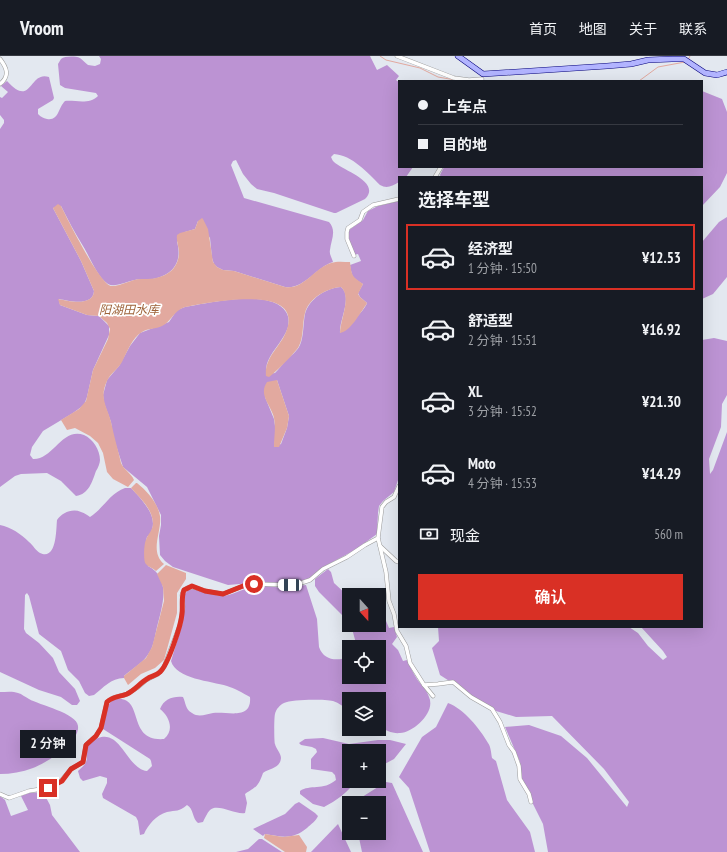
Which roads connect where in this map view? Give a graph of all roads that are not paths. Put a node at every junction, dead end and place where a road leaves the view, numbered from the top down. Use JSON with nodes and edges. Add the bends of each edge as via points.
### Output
{"nodes":[{"id":1,"x":397,"y":56,"type":"edge"},
{"id":2,"x":458,"y":56,"type":"edge"},
{"id":3,"x":0,"y":59,"type":"edge"},
{"id":4,"x":727,"y":72,"type":"edge"},
{"id":5,"x":482,"y":78,"type":"edge"},
{"id":6,"x":0,"y":84,"type":"edge"},
{"id":7,"x":398,"y":199,"type":"edge"},
{"id":8,"x":354,"y":256,"type":"dead end"},
{"id":9,"x":398,"y":488,"type":"edge"},
{"id":10,"x":378,"y":538,"type":"junction"},
{"id":11,"x":380,"y":545,"type":"junction"},
{"id":12,"x":398,"y":562,"type":"edge"},
{"id":13,"x":424,"y":685,"type":"junction"},
{"id":14,"x":433,"y":696,"type":"dead end"},
{"id":15,"x":0,"y":794,"type":"edge"},
{"id":16,"x":531,"y":802,"type":"dead end"}],
"edges":[{"from":1,"to":5,"type":"street","via":[[454,78]]},
{"from":2,"to":5,"type":"street"},
{"from":3,"to":6,"type":"street","via":[[7,73]]},
{"from":4,"to":5,"type":"street","via":[[704,73],[686,61],[648,60]]},
{"from":7,"to":8,"type":"street","via":[[373,205],[363,212],[360,220],[348,228],[347,239]]},
{"from":9,"to":10,"type":"street","via":[[394,496],[382,507]]},
{"from":10,"to":11,"type":"street"},
{"from":10,"to":15,"type":"street","via":[[303,583],[252,584],[223,594],[194,586],[184,590],[180,625],[164,667],[158,674],[127,694],[107,702],[101,728],[86,745],[83,762],[71,769],[62,781],[48,788],[9,798]]},
{"from":11,"to":12,"type":"street"},
{"from":11,"to":13,"type":"street","via":[[386,569],[389,601],[397,631],[406,646],[410,663]]},
{"from":13,"to":14,"type":"street"},
{"from":13,"to":16,"type":"street","via":[[453,682],[471,697],[492,709],[514,752],[520,779]]}]}
